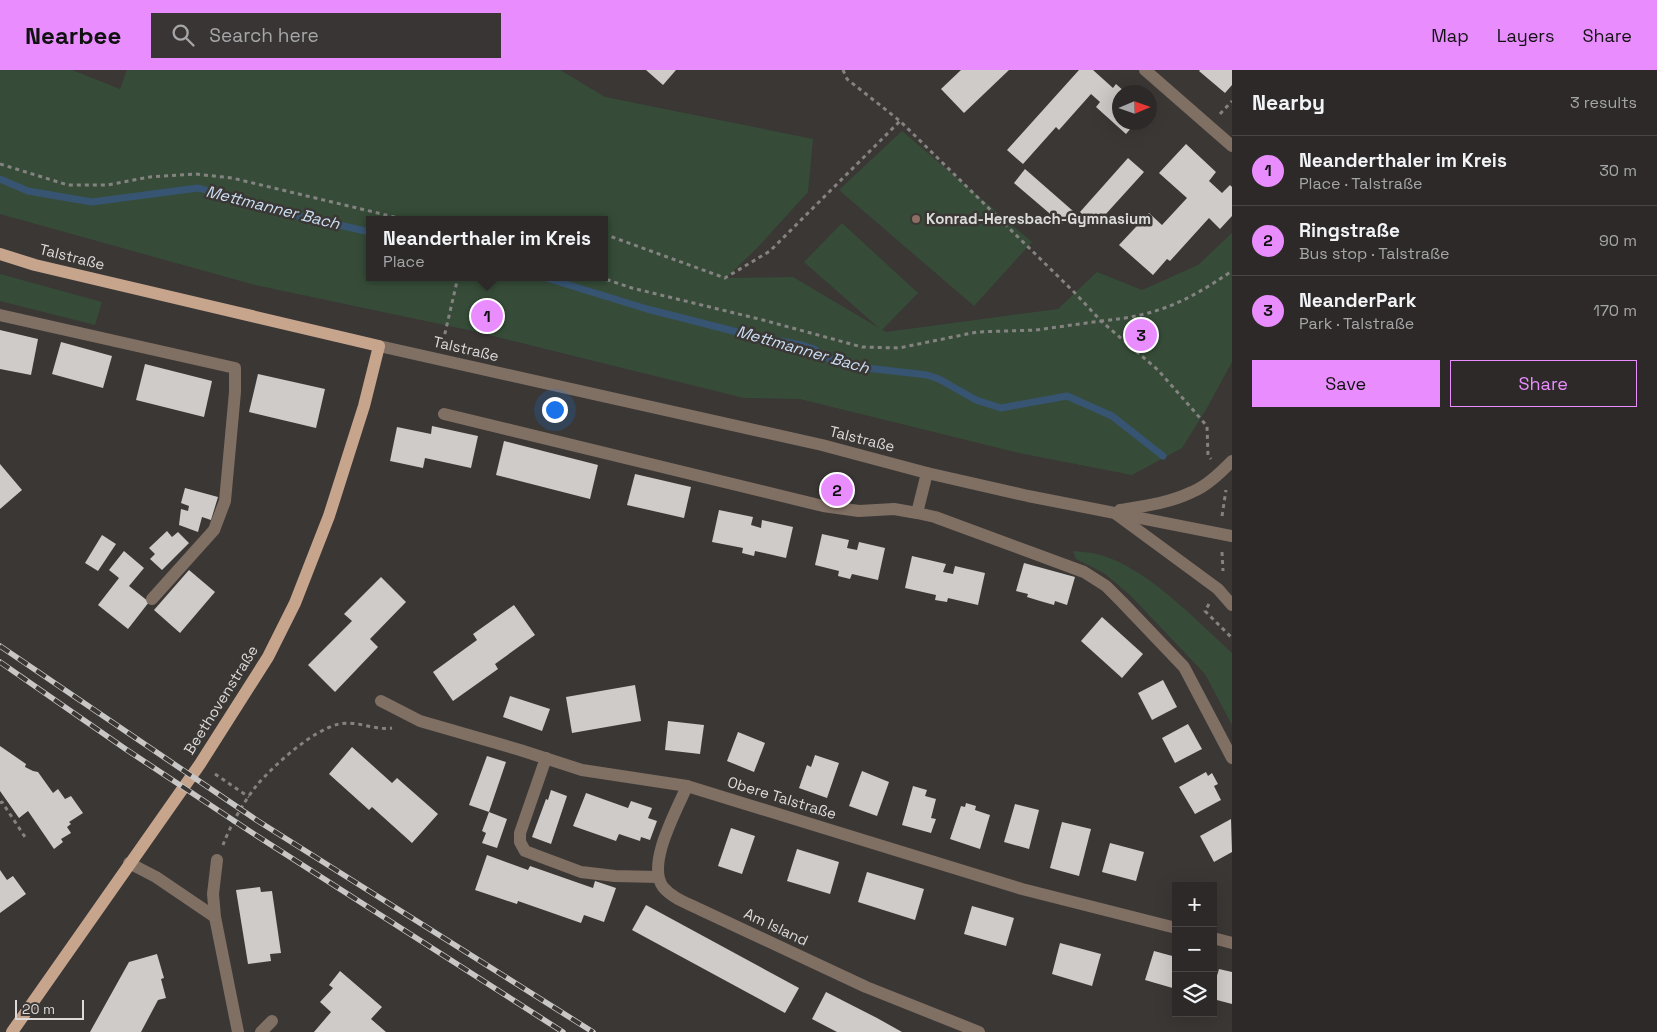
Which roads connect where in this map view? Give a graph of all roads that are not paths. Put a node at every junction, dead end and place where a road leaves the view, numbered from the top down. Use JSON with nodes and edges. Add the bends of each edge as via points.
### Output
{"nodes":[{"id":1,"x":1145,"y":70,"type":"edge"},
{"id":2,"x":1232,"y":146,"type":"edge"},
{"id":3,"x":0,"y":254,"type":"edge"},
{"id":4,"x":0,"y":315,"type":"edge"},
{"id":5,"x":379,"y":346,"type":"junction"},
{"id":6,"x":444,"y":414,"type":"dead end"},
{"id":7,"x":1232,"y":461,"type":"edge"},
{"id":8,"x":927,"y":473,"type":"junction"},
{"id":9,"x":1112,"y":511,"type":"junction"},
{"id":10,"x":917,"y":513,"type":"junction"},
{"id":11,"x":1226,"y":535,"type":"edge"},
{"id":12,"x":152,"y":599,"type":"dead end"},
{"id":13,"x":1232,"y":605,"type":"edge"},
{"id":14,"x":381,"y":701,"type":"dead end"},
{"id":15,"x":546,"y":758,"type":"junction"},
{"id":16,"x":1232,"y":758,"type":"edge"},
{"id":17,"x":687,"y":786,"type":"junction"},
{"id":18,"x":217,"y":860,"type":"road end"},
{"id":19,"x":129,"y":863,"type":"junction"},
{"id":20,"x":658,"y":877,"type":"junction"},
{"id":21,"x":214,"y":917,"type":"junction"},
{"id":22,"x":1172,"y":927,"type":"edge"},
{"id":23,"x":1217,"y":939,"type":"edge"},
{"id":24,"x":1232,"y":943,"type":"edge"},
{"id":25,"x":272,"y":1020,"type":"dead end"},
{"id":26,"x":12,"y":1032,"type":"edge"},
{"id":27,"x":238,"y":1032,"type":"edge"},
{"id":28,"x":261,"y":1032,"type":"edge"},
{"id":29,"x":979,"y":1032,"type":"edge"}],
"edges":[{"from":1,"to":2,"type":"street"},
{"from":3,"to":5,"type":"main road","name":"Talstraße"},
{"from":4,"to":12,"type":"street","via":[[235,368],[225,501],[214,530]]},
{"from":5,"to":8,"type":"street","name":"Talstraße","via":[[822,445]]},
{"from":5,"to":19,"type":"main road","name":"Beethovenstraße","via":[[332,507],[295,603],[268,657],[200,764]]},
{"from":6,"to":10,"type":"street","via":[[823,506]]},
{"from":7,"to":9,"type":"street","name":"Talstraße","via":[[1194,492],[1162,503]]},
{"from":8,"to":9,"type":"street","name":"Talstraße"},
{"from":8,"to":10,"type":"street"},
{"from":9,"to":11,"type":"street","name":"Talstraße"},
{"from":9,"to":13,"type":"street","name":"Talstraße","via":[[1218,589]]},
{"from":10,"to":16,"type":"street","via":[[1084,572],[1106,586],[1184,668]]},
{"from":14,"to":15,"type":"street","name":"Obere Talstraße","via":[[420,721]]},
{"from":15,"to":17,"type":"street","name":"Obere Talstraße","via":[[582,770]]},
{"from":15,"to":20,"type":"street","via":[[520,833],[525,852],[581,872]]},
{"from":17,"to":20,"type":"street","via":[[663,844]]},
{"from":17,"to":22,"type":"street","name":"Obere Talstraße","via":[[1022,888]]},
{"from":18,"to":21,"type":"street"},
{"from":19,"to":21,"type":"street","via":[[156,877]]},
{"from":19,"to":26,"type":"main road","name":"Beethovenstraße"},
{"from":20,"to":29,"type":"street","name":"Am Island","via":[[673,896],[699,910],[866,986]]},
{"from":21,"to":27,"type":"street"},
{"from":23,"to":24,"type":"street"},
{"from":25,"to":28,"type":"street"}]}
